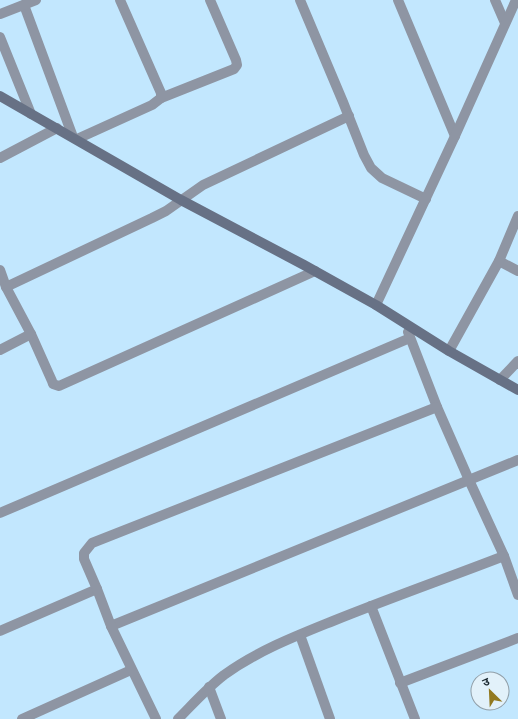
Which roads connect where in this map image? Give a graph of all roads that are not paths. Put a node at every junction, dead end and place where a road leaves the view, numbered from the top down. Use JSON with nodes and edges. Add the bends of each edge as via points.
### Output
{"nodes":[{"id":1,"x":36,"y":0,"type":"edge"},
{"id":2,"x":120,"y":0,"type":"edge"},
{"id":3,"x":210,"y":0,"type":"edge"},
{"id":4,"x":301,"y":0,"type":"edge"},
{"id":5,"x":398,"y":0,"type":"edge"},
{"id":6,"x":495,"y":0,"type":"edge"},
{"id":7,"x":516,"y":0,"type":"edge"},
{"id":8,"x":24,"y":5,"type":"junction"},
{"id":9,"x":0,"y":14,"type":"edge"},
{"id":10,"x":505,"y":23,"type":"junction"},
{"id":11,"x":0,"y":37,"type":"edge"},
{"id":12,"x":0,"y":96,"type":"edge"},
{"id":13,"x":161,"y":98,"type":"junction"},
{"id":14,"x":31,"y":114,"type":"junction"},
{"id":15,"x":349,"y":116,"type":"junction"},
{"id":16,"x":57,"y":128,"type":"junction"},
{"id":17,"x":455,"y":136,"type":"junction"},
{"id":18,"x":75,"y":138,"type":"junction"},
{"id":19,"x":0,"y":158,"type":"edge"},
{"id":20,"x":426,"y":199,"type":"junction"},
{"id":21,"x":181,"y":200,"type":"junction"},
{"id":22,"x":518,"y":216,"type":"edge"},
{"id":23,"x":499,"y":261,"type":"junction"},
{"id":24,"x":0,"y":270,"type":"edge"},
{"id":25,"x":314,"y":271,"type":"junction"},
{"id":26,"x":518,"y":271,"type":"edge"},
{"id":27,"x":6,"y":287,"type":"junction"},
{"id":28,"x":376,"y":305,"type":"junction"},
{"id":29,"x":404,"y":323,"type":"junction"},
{"id":30,"x":31,"y":334,"type":"junction"},
{"id":31,"x":410,"y":338,"type":"junction"},
{"id":32,"x":0,"y":350,"type":"edge"},
{"id":33,"x":449,"y":351,"type":"junction"},
{"id":34,"x":518,"y":361,"type":"edge"},
{"id":35,"x":500,"y":380,"type":"junction"},
{"id":36,"x":518,"y":390,"type":"edge"},
{"id":37,"x":437,"y":407,"type":"junction"},
{"id":38,"x":518,"y":460,"type":"edge"},
{"id":39,"x":469,"y":480,"type":"junction"},
{"id":40,"x":0,"y":513,"type":"edge"},
{"id":41,"x":504,"y":556,"type":"junction"},
{"id":42,"x":97,"y":590,"type":"junction"},
{"id":43,"x":518,"y":595,"type":"edge"},
{"id":44,"x":371,"y":606,"type":"junction"},
{"id":45,"x":110,"y":626,"type":"junction"},
{"id":46,"x":0,"y":631,"type":"edge"},
{"id":47,"x":300,"y":634,"type":"junction"},
{"id":48,"x":518,"y":638,"type":"edge"},
{"id":49,"x":131,"y":670,"type":"junction"},
{"id":50,"x":400,"y":683,"type":"junction"},
{"id":51,"x":209,"y":687,"type":"junction"},
{"id":52,"x":22,"y":719,"type":"edge"},
{"id":53,"x":156,"y":719,"type":"edge"},
{"id":54,"x":178,"y":719,"type":"edge"},
{"id":55,"x":221,"y":719,"type":"edge"},
{"id":56,"x":330,"y":719,"type":"edge"},
{"id":57,"x":415,"y":719,"type":"edge"}],
"edges":[{"from":1,"to":8,"type":"street"},
{"from":2,"to":13,"type":"street"},
{"from":3,"to":13,"type":"street","via":[[236,65],[229,71]]},
{"from":4,"to":15,"type":"street"},
{"from":5,"to":17,"type":"street"},
{"from":6,"to":10,"type":"street"},
{"from":7,"to":10,"type":"street"},
{"from":8,"to":9,"type":"street"},
{"from":8,"to":18,"type":"street"},
{"from":10,"to":17,"type":"street"},
{"from":11,"to":14,"type":"street"},
{"from":12,"to":14,"type":"street"},
{"from":13,"to":18,"type":"street","via":[[152,105]]},
{"from":14,"to":16,"type":"street"},
{"from":15,"to":20,"type":"street","via":[[371,168],[382,178]]},
{"from":15,"to":21,"type":"street","via":[[203,185]]},
{"from":16,"to":18,"type":"street"},
{"from":16,"to":19,"type":"street"},
{"from":17,"to":20,"type":"street"},
{"from":18,"to":21,"type":"street"},
{"from":20,"to":28,"type":"street"},
{"from":21,"to":25,"type":"street"},
{"from":21,"to":27,"type":"street","via":[[152,218]]},
{"from":22,"to":23,"type":"street"},
{"from":23,"to":26,"type":"street"},
{"from":23,"to":33,"type":"street"},
{"from":24,"to":27,"type":"street"},
{"from":25,"to":28,"type":"street"},
{"from":25,"to":30,"type":"street","via":[[62,385],[53,384]]},
{"from":27,"to":30,"type":"street"},
{"from":28,"to":29,"type":"street"},
{"from":29,"to":31,"type":"street"},
{"from":29,"to":33,"type":"street"},
{"from":30,"to":32,"type":"street"},
{"from":31,"to":37,"type":"street"},
{"from":31,"to":40,"type":"street"},
{"from":33,"to":35,"type":"street"},
{"from":34,"to":35,"type":"street"},
{"from":35,"to":36,"type":"street"},
{"from":37,"to":39,"type":"street"},
{"from":37,"to":42,"type":"street","via":[[92,543],[83,556]]},
{"from":38,"to":39,"type":"street"},
{"from":39,"to":41,"type":"street"},
{"from":39,"to":45,"type":"street"},
{"from":41,"to":43,"type":"street"},
{"from":41,"to":44,"type":"street"},
{"from":42,"to":45,"type":"street"},
{"from":42,"to":46,"type":"street"},
{"from":44,"to":47,"type":"street"},
{"from":44,"to":50,"type":"street"},
{"from":45,"to":49,"type":"street"},
{"from":47,"to":51,"type":"street","via":[[243,663]]},
{"from":47,"to":56,"type":"street"},
{"from":48,"to":50,"type":"street"},
{"from":49,"to":52,"type":"street"},
{"from":49,"to":53,"type":"street"},
{"from":50,"to":57,"type":"street"},
{"from":51,"to":54,"type":"street"},
{"from":51,"to":55,"type":"street"}]}
